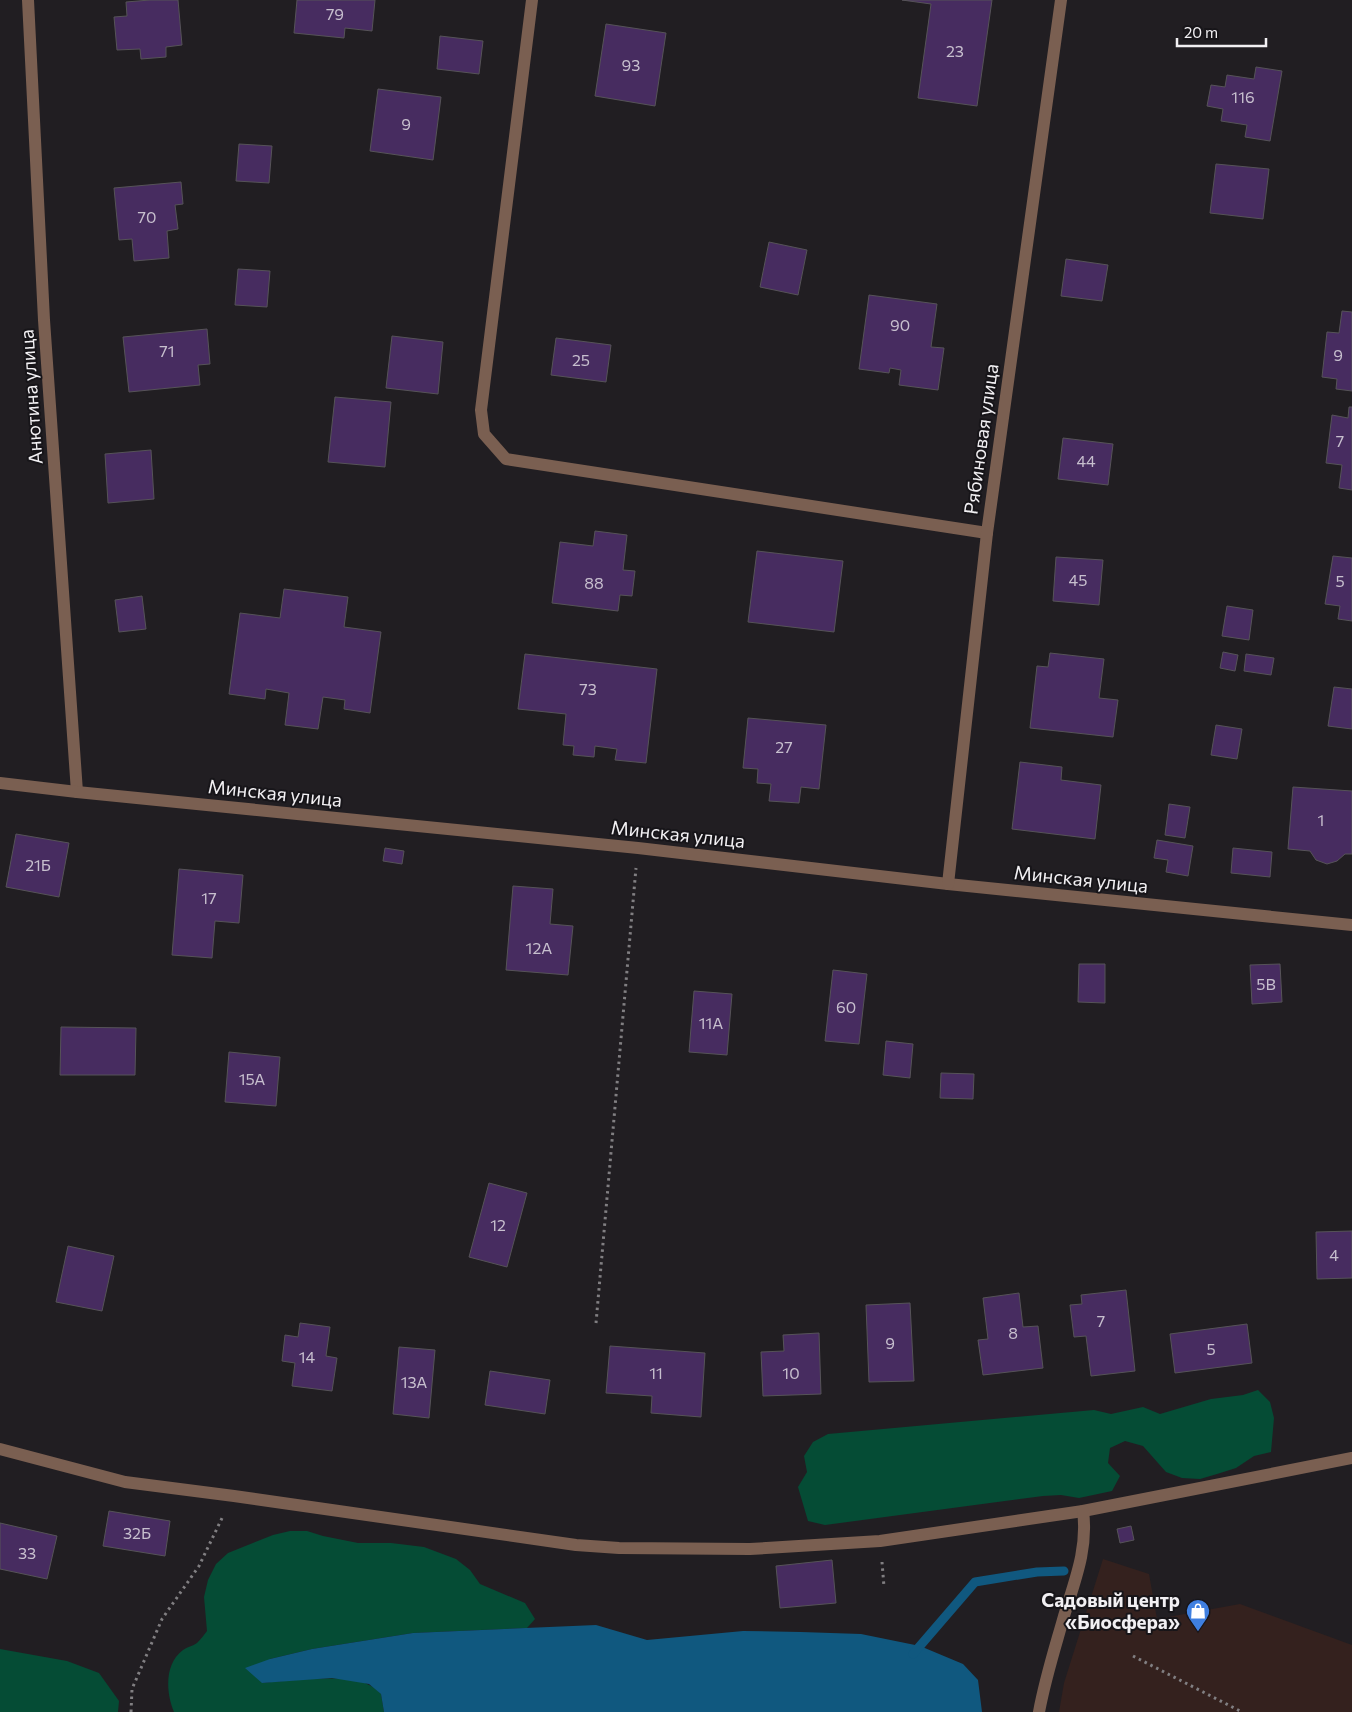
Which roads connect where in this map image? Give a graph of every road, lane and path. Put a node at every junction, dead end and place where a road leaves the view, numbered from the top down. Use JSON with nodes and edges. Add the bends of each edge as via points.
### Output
{"nodes":[{"id":1,"x":28,"y":0,"type":"edge"},
{"id":2,"x":532,"y":0,"type":"edge"},
{"id":3,"x":1061,"y":0,"type":"edge"},
{"id":4,"x":987,"y":533,"type":"junction"},
{"id":5,"x":0,"y":783,"type":"edge"},
{"id":6,"x":77,"y":792,"type":"junction"},
{"id":7,"x":638,"y":848,"type":"junction"},
{"id":8,"x":948,"y":884,"type":"junction"},
{"id":9,"x":1352,"y":925,"type":"edge"},
{"id":10,"x":596,"y":1323,"type":"dead end"},
{"id":11,"x":0,"y":1449,"type":"edge"},
{"id":12,"x":1352,"y":1458,"type":"edge"},
{"id":13,"x":234,"y":1496,"type":"junction"},
{"id":14,"x":1083,"y":1511,"type":"junction"},
{"id":15,"x":1133,"y":1656,"type":"dead end"},
{"id":16,"x":131,"y":1712,"type":"edge"},
{"id":17,"x":1038,"y":1712,"type":"edge"},
{"id":18,"x":1242,"y":1712,"type":"edge"}],
"edges":[{"from":1,"to":6,"type":"street","name":"Анютина улица","via":[[44,320]]},
{"from":2,"to":4,"type":"street","via":[[481,410],[484,434],[506,459]]},
{"from":3,"to":4,"type":"street","name":"Рябиновая улица"},
{"from":4,"to":8,"type":"street","name":"Рябиновая улица"},
{"from":5,"to":6,"type":"street","name":"Минская улица"},
{"from":6,"to":7,"type":"street","name":"Минская улица"},
{"from":7,"to":8,"type":"street","name":"Минская улица"},
{"from":7,"to":10,"type":"path"},
{"from":8,"to":9,"type":"street","name":"Минская улица"},
{"from":11,"to":13,"type":"street","via":[[125,1482]]},
{"from":12,"to":14,"type":"street"},
{"from":13,"to":14,"type":"street","via":[[576,1545],[619,1548],[750,1549],[880,1541]]},
{"from":13,"to":16,"type":"path","via":[[199,1566],[162,1619],[132,1689]]},
{"from":14,"to":17,"type":"street","via":[[1083,1555],[1045,1678]]},
{"from":15,"to":18,"type":"path"}]}
